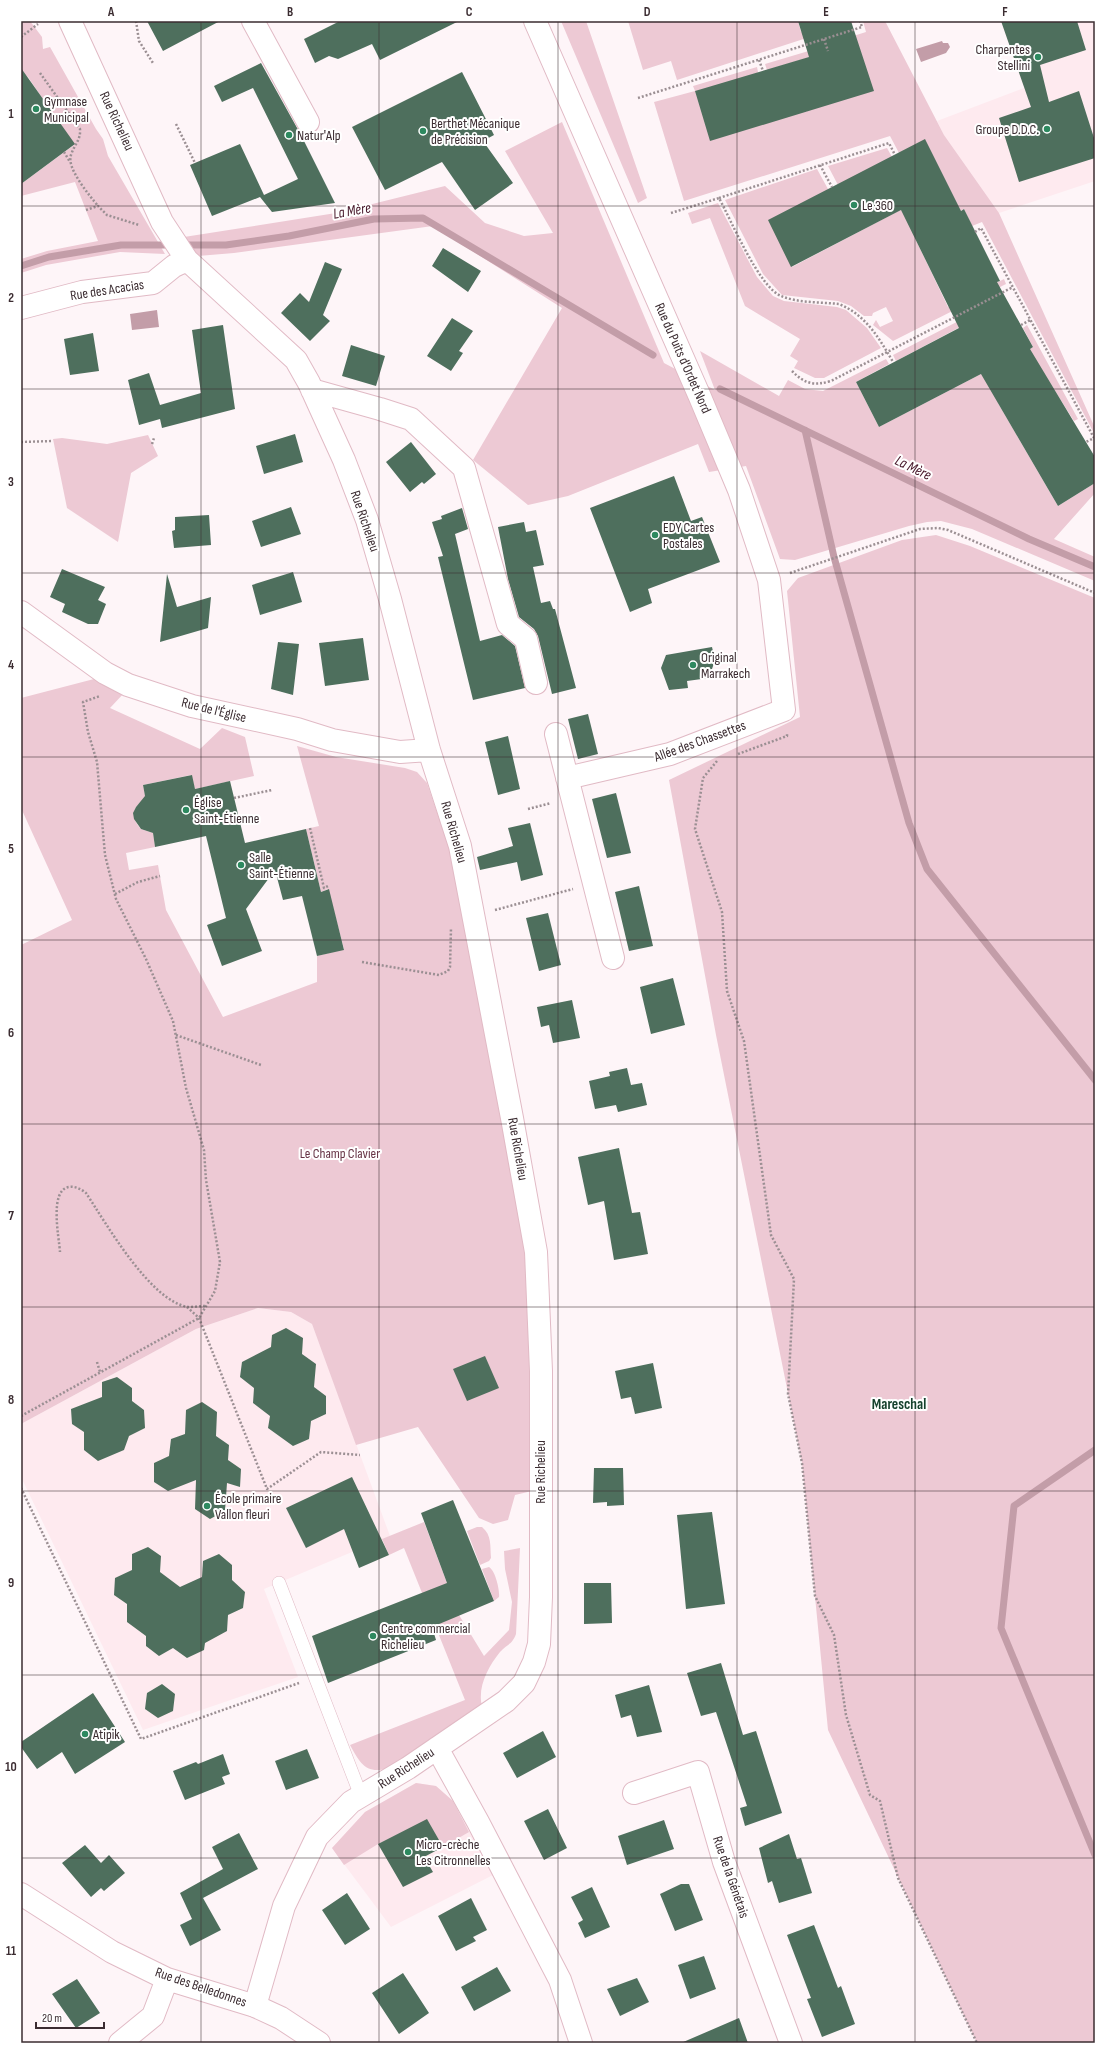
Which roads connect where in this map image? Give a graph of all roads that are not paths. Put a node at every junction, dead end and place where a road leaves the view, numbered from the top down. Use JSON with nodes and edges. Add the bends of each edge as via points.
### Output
{"nodes":[{"id":1,"x":70,"y":21,"type":"edge"},
{"id":2,"x":253,"y":21,"type":"edge"},
{"id":3,"x":535,"y":21,"type":"edge"},
{"id":4,"x":308,"y":122,"type":"dead end"},
{"id":5,"x":185,"y":257,"type":"junction"},
{"id":6,"x":21,"y":308,"type":"edge"},
{"id":7,"x":312,"y":390,"type":"junction"},
{"id":8,"x":21,"y":612,"type":"edge"},
{"id":9,"x":536,"y":683,"type":"dead end"},
{"id":10,"x":784,"y":710,"type":"joint"},
{"id":11,"x":556,"y":734,"type":"dead end"},
{"id":12,"x":429,"y":750,"type":"junction"},
{"id":13,"x":567,"y":778,"type":"junction"},
{"id":14,"x":613,"y":958,"type":"dead end"},
{"id":15,"x":279,"y":1583,"type":"dead end"},
{"id":16,"x":437,"y":1748,"type":"junction"},
{"id":17,"x":634,"y":1793,"type":"dead end"},
{"id":18,"x":361,"y":1796,"type":"junction"},
{"id":19,"x":21,"y":1894,"type":"edge"},
{"id":20,"x":167,"y":1979,"type":"junction"},
{"id":21,"x":255,"y":2006,"type":"junction"},
{"id":22,"x":130,"y":2040,"type":"edge"},
{"id":23,"x":319,"y":2043,"type":"edge"},
{"id":24,"x":581,"y":2043,"type":"edge"},
{"id":25,"x":791,"y":2043,"type":"edge"}],
"edges":[{"from":1,"to":5,"type":"street","name":"Rue Richelieu","via":[[153,224]]},
{"from":2,"to":4,"type":"street"},
{"from":3,"to":10,"type":"street","name":"Rue du Puits d'Ordet Nord","via":[[739,490],[769,580]]},
{"from":5,"to":6,"type":"street","name":"Rue des Acacias","via":[[153,283],[82,292]]},
{"from":5,"to":7,"type":"street","name":"Rue Richelieu","via":[[296,360]]},
{"from":7,"to":9,"type":"street","via":[[411,420],[464,468],[508,624],[526,639]]},
{"from":7,"to":12,"type":"street","name":"Rue Richelieu","via":[[344,460],[367,520]]},
{"from":8,"to":12,"type":"street","name":"Rue de l'Église","via":[[104,673],[192,706],[297,729],[332,740],[400,752]]},
{"from":10,"to":13,"type":"street","name":"Allée des Chassettes","via":[[670,754]]},
{"from":11,"to":13,"type":"street"},
{"from":12,"to":16,"type":"street","name":"Rue Richelieu","via":[[460,846],[536,1252],[540,1371],[539,1644],[524,1683],[506,1701]]},
{"from":13,"to":14,"type":"street"},
{"from":15,"to":18,"type":"lane"},
{"from":16,"to":18,"type":"street","name":"Rue Richelieu"},
{"from":16,"to":24,"type":"street","via":[[560,1980]]},
{"from":17,"to":25,"type":"street","name":"Rue de la Génétais","via":[[698,1772],[724,1862]]},
{"from":18,"to":21,"type":"street","name":"Rue Richelieu","via":[[351,1802],[317,1837],[284,1906]]},
{"from":19,"to":20,"type":"street","name":"Rue des Belledonnes","via":[[112,1952]]},
{"from":20,"to":21,"type":"street","name":"Rue des Belledonnes"},
{"from":20,"to":22,"type":"street","via":[[153,2016]]},
{"from":21,"to":23,"type":"street","name":"Rue des Belledonnes","via":[[281,2018]]}]}
